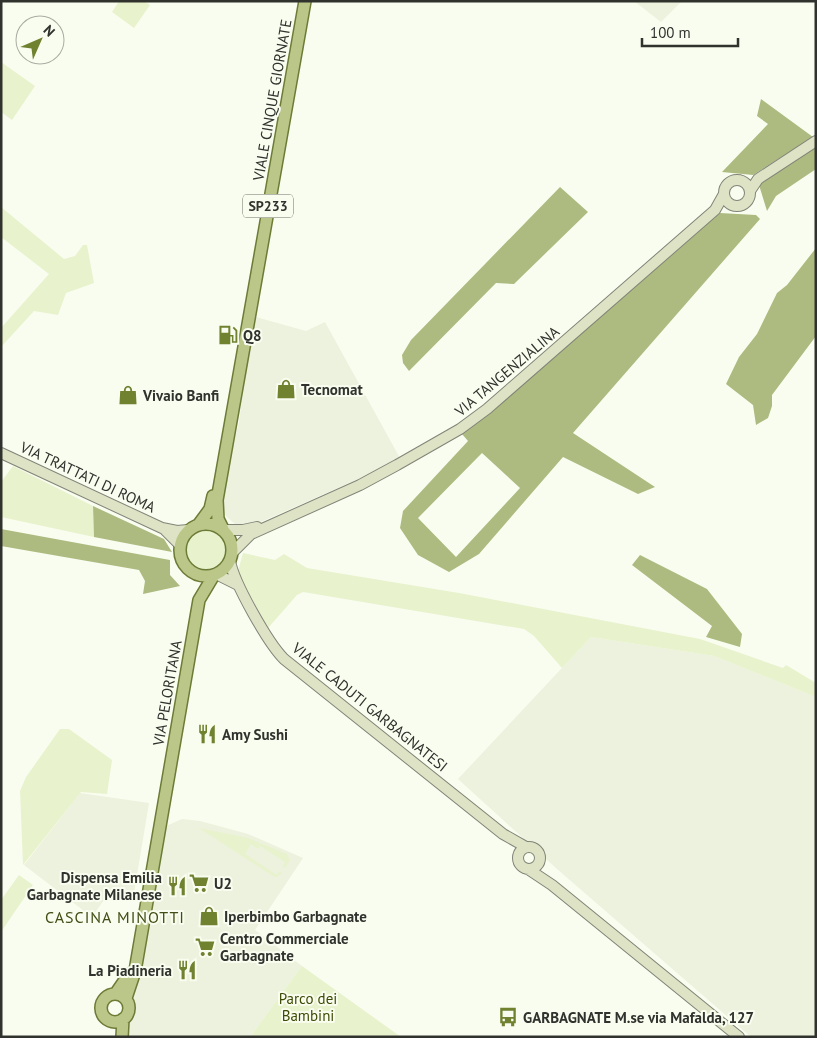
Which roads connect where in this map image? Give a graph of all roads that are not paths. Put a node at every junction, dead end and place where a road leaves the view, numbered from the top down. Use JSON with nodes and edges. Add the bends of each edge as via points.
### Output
{"nodes":[{"id":1,"x":305,"y":1,"type":"edge"},
{"id":2,"x":816,"y":141,"type":"edge"},
{"id":3,"x":758,"y":179,"type":"junction"},
{"id":4,"x":744,"y":182,"type":"junction"},
{"id":5,"x":750,"y":191,"type":"junction"},
{"id":6,"x":724,"y":194,"type":"junction"},
{"id":7,"x":733,"y":205,"type":"junction"},
{"id":8,"x":715,"y":210,"type":"junction"},
{"id":9,"x":228,"y":429,"type":"junction"},
{"id":10,"x":1,"y":453,"type":"edge"},
{"id":11,"x":291,"y":515,"type":"junction"},
{"id":12,"x":199,"y":524,"type":"junction"},
{"id":13,"x":162,"y":528,"type":"junction"},
{"id":14,"x":188,"y":530,"type":"junction"},
{"id":15,"x":223,"y":530,"type":"junction"},
{"id":16,"x":180,"y":546,"type":"junction"},
{"id":17,"x":231,"y":557,"type":"junction"},
{"id":18,"x":189,"y":570,"type":"junction"},
{"id":19,"x":215,"y":574,"type":"junction"},
{"id":20,"x":239,"y":585,"type":"junction"},
{"id":21,"x":199,"y":600,"type":"junction"},
{"id":22,"x":503,"y":834,"type":"junction"},
{"id":23,"x":526,"y":847,"type":"junction"},
{"id":24,"x":518,"y":858,"type":"junction"},
{"id":25,"x":540,"y":861,"type":"junction"},
{"id":26,"x":528,"y":869,"type":"junction"},
{"id":27,"x":552,"y":885,"type":"junction"},
{"id":28,"x":121,"y":996,"type":"junction"},
{"id":29,"x":123,"y":1019,"type":"junction"},
{"id":30,"x":111,"y":1021,"type":"junction"},
{"id":31,"x":117,"y":1037,"type":"edge"},
{"id":32,"x":122,"y":1037,"type":"edge"},
{"id":33,"x":739,"y":1037,"type":"edge"}],
"edges":[{"from":1,"to":9,"type":"main road","name":"VIALE CINQUE GIORNATE","number":"SP233"},
{"from":2,"to":3,"type":"street","name":"VIA TANGENZIALINA"},
{"from":3,"to":4,"type":"street","name":"VIA TANGENZIALINA"},
{"from":3,"to":5,"type":"street","name":"VIA TANGENZIALINA"},
{"from":4,"to":5,"type":"street"},
{"from":4,"to":6,"type":"street","name":"VIA TANGENZIALINA","via":[[729,182]]},
{"from":5,"to":7,"type":"street","name":"VIA TANGENZIALINA","via":[[746,203]]},
{"from":6,"to":7,"type":"street","via":[[726,201]]},
{"from":6,"to":8,"type":"street","name":"VIA TANGENZIALINA"},
{"from":7,"to":8,"type":"street","name":"VIA TANGENZIALINA"},
{"from":8,"to":11,"type":"street","name":"VIA TANGENZIALINA","via":[[510,392],[460,429],[360,485]]},
{"from":9,"to":12,"type":"main road","via":[[210,510]]},
{"from":9,"to":15,"type":"main road","via":[[217,504]]},
{"from":10,"to":13,"type":"street","name":"VIA TRATTATI DI ROMA"},
{"from":11,"to":15,"type":"street","name":"VIA TANGENZIALINA","via":[[252,529]]},
{"from":11,"to":17,"type":"street","name":"VIA TANGENZIALINA","via":[[251,534]]},
{"from":12,"to":14,"type":"main road"},
{"from":12,"to":15,"type":"main road","via":[[212,524]]},
{"from":13,"to":14,"type":"street","name":"VIA TRATTATI DI ROMA"},
{"from":13,"to":16,"type":"street","name":"VIA TRATTATI DI ROMA"},
{"from":14,"to":16,"type":"main road"},
{"from":15,"to":17,"type":"main road","via":[[230,538]]},
{"from":16,"to":18,"type":"main road","via":[[181,556]]},
{"from":17,"to":19,"type":"main road","via":[[225,568]]},
{"from":17,"to":20,"type":"street","name":"VIALE CADUTI GARBAGNATESI"},
{"from":18,"to":19,"type":"main road","via":[[200,575]]},
{"from":18,"to":21,"type":"main road","name":"VIA PELORITANA","via":[[196,583]]},
{"from":19,"to":20,"type":"street"},
{"from":19,"to":21,"type":"main road","name":"VIA PELORITANA"},
{"from":20,"to":22,"type":"street","name":"VIALE CADUTI GARBAGNATESI","via":[[284,659]]},
{"from":21,"to":28,"type":"main road","name":"VIA PELORITANA","via":[[135,971]]},
{"from":22,"to":23,"type":"street","name":"VIALE CADUTI GARBAGNATESI"},
{"from":22,"to":24,"type":"street","name":"VIALE CADUTI GARBAGNATESI"},
{"from":23,"to":24,"type":"street"},
{"from":23,"to":25,"type":"street","via":[[537,850]]},
{"from":24,"to":26,"type":"street"},
{"from":25,"to":26,"type":"street"},
{"from":25,"to":27,"type":"street","via":[[542,871]]},
{"from":26,"to":27,"type":"street"},
{"from":27,"to":33,"type":"street"},
{"from":28,"to":29,"type":"main road","via":[[129,1009]]},
{"from":28,"to":30,"type":"main road","via":[[104,998],[101,1007],[104,1016]]},
{"from":29,"to":30,"type":"main road"},
{"from":29,"to":32,"type":"main road"},
{"from":30,"to":31,"type":"main road"}]}
